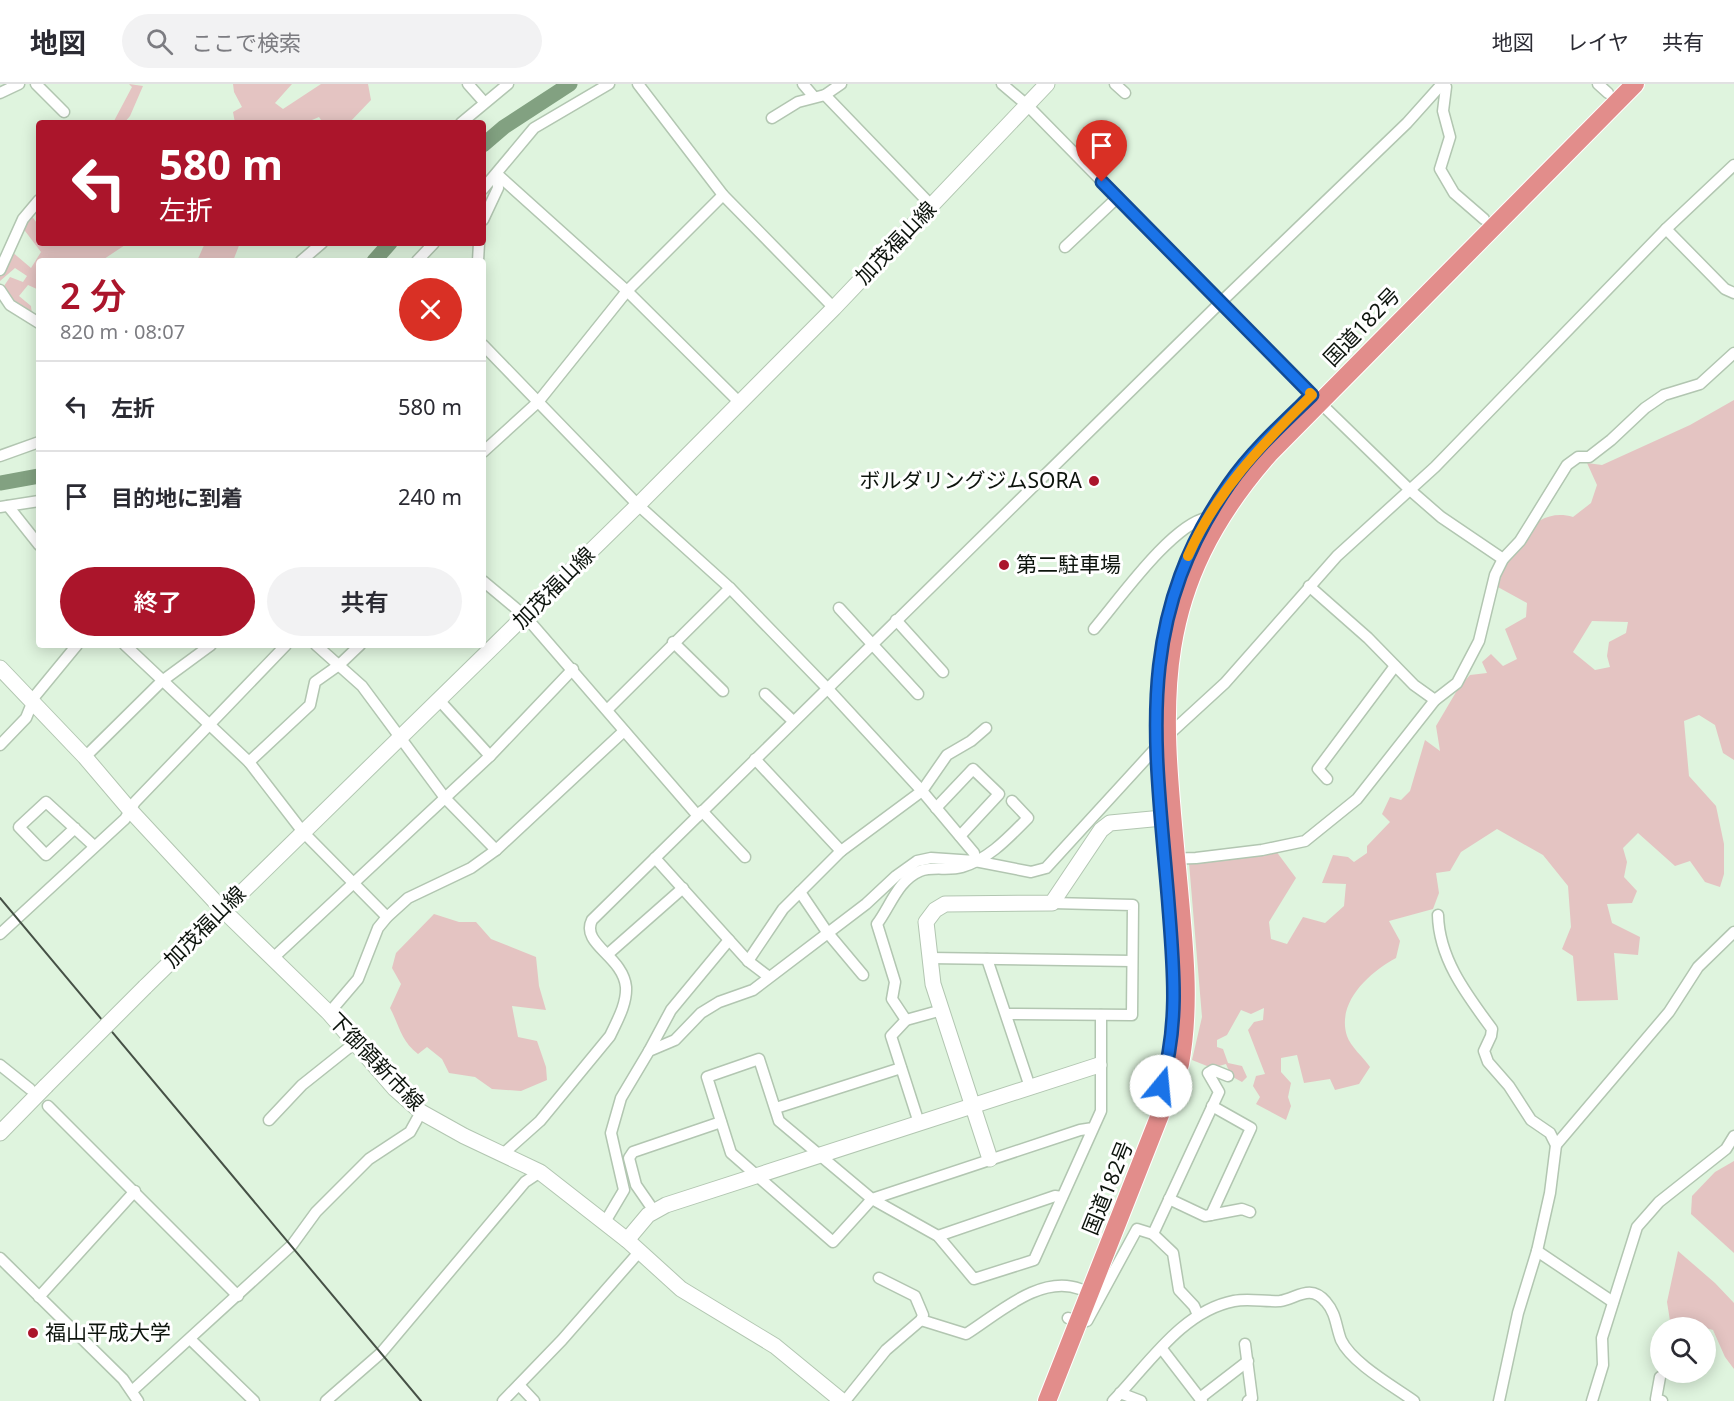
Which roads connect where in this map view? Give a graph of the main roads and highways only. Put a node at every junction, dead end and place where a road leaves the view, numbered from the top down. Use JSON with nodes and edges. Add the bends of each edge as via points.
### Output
{"nodes":[{"id":1,"x":1047,"y":84,"type":"edge"},
{"id":2,"x":1635,"y":84,"type":"edge"},
{"id":3,"x":1608,"y":87,"type":"edge"},
{"id":4,"x":1316,"y":399,"type":"junction"},
{"id":5,"x":0,"y":668,"type":"edge"},
{"id":6,"x":1160,"y":744,"type":"junction"},
{"id":7,"x":1167,"y":818,"type":"junction"},
{"id":8,"x":1171,"y":859,"type":"junction"},
{"id":9,"x":222,"y":909,"type":"junction"},
{"id":10,"x":1099,"y":1065,"type":"road end"},
{"id":11,"x":973,"y":1106,"type":"junction"},
{"id":12,"x":0,"y":1133,"type":"edge"},
{"id":13,"x":990,"y":1159,"type":"road end"},
{"id":14,"x":627,"y":1240,"type":"junction"},
{"id":15,"x":1073,"y":1320,"type":"junction"},
{"id":16,"x":844,"y":1401,"type":"edge"},
{"id":17,"x":1035,"y":1401,"type":"edge"},
{"id":18,"x":1047,"y":1401,"type":"edge"}],
"edges":[{"from":1,"to":9,"type":"main road","name":"加茂福山線","via":[[834,308],[525,616]]},
{"from":2,"to":4,"type":"highway","name":"国道182号"},
{"from":3,"to":4,"type":"highway","name":"国道182号"},
{"from":4,"to":6,"type":"highway","name":"国道182号","via":[[1244,482],[1204,545],[1190,577],[1170,652]]},
{"from":4,"to":6,"type":"highway","name":"国道182号","via":[[1256,451],[1230,483],[1207,518],[1179,576],[1167,613],[1158,664]]},
{"from":5,"to":9,"type":"main road","name":"下御領新市線"},
{"from":6,"to":7,"type":"highway","name":"国道182号"},
{"from":7,"to":8,"type":"highway","name":"国道182号"},
{"from":7,"to":11,"type":"main road","via":[[1110,823],[1101,830],[1052,903],[945,904],[926,922],[933,984]]},
{"from":8,"to":15,"type":"highway","name":"国道182号","via":[[1176,990],[1169,1059],[1080,1289]]},
{"from":8,"to":15,"type":"highway","name":"国道182号","via":[[1186,991],[1180,1064]]},
{"from":9,"to":12,"type":"main road","name":"加茂福山線","bridge":true},
{"from":9,"to":14,"type":"main road","name":"下御領新市線","via":[[421,1112],[540,1172]]},
{"from":10,"to":11,"type":"main road"},
{"from":11,"to":13,"type":"main road"},
{"from":11,"to":14,"type":"main road","via":[[654,1211]]},
{"from":14,"to":16,"type":"main road","name":"下御領新市線","via":[[681,1289],[775,1346]]},
{"from":15,"to":17,"type":"highway","name":"国道182号"},
{"from":15,"to":18,"type":"highway","name":"国道182号"}]}
